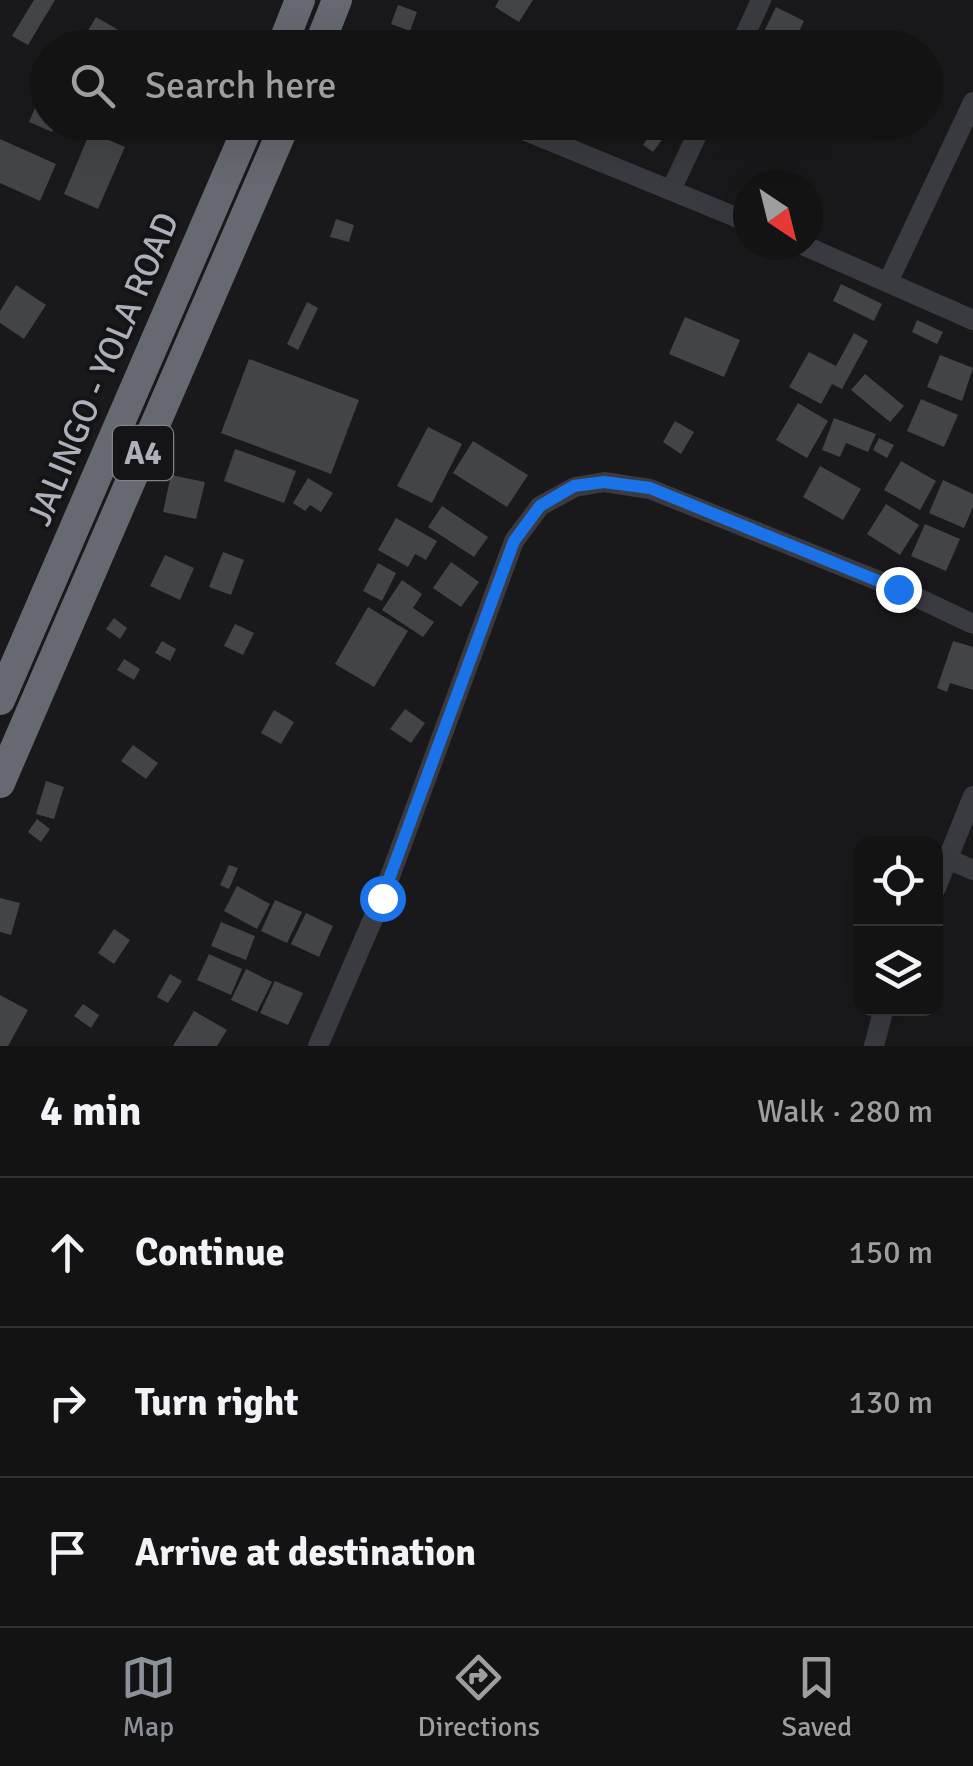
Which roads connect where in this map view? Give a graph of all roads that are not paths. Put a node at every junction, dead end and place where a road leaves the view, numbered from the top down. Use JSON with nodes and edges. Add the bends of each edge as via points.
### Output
{"nodes":[{"id":1,"x":300,"y":0,"type":"edge"},
{"id":2,"x":337,"y":0,"type":"edge"},
{"id":3,"x":761,"y":0,"type":"edge"},
{"id":4,"x":288,"y":30,"type":"edge"},
{"id":5,"x":325,"y":30,"type":"edge"},
{"id":6,"x":747,"y":30,"type":"edge"},
{"id":7,"x":973,"y":102,"type":"edge"},
{"id":8,"x":242,"y":140,"type":"edge"},
{"id":9,"x":278,"y":140,"type":"edge"},
{"id":10,"x":548,"y":140,"type":"edge"},
{"id":11,"x":695,"y":140,"type":"edge"},
{"id":12,"x":671,"y":190,"type":"junction"},
{"id":13,"x":733,"y":216,"type":"edge"},
{"id":14,"x":823,"y":253,"type":"edge"},
{"id":15,"x":889,"y":280,"type":"junction"},
{"id":16,"x":973,"y":320,"type":"edge"},
{"id":17,"x":973,"y":624,"type":"edge"},
{"id":18,"x":0,"y":700,"type":"edge"},
{"id":19,"x":0,"y":782,"type":"edge"},
{"id":20,"x":973,"y":796,"type":"edge"},
{"id":21,"x":948,"y":859,"type":"junction"},
{"id":22,"x":973,"y":870,"type":"edge"},
{"id":23,"x":943,"y":871,"type":"edge"},
{"id":24,"x":882,"y":1016,"type":"edge"},
{"id":25,"x":318,"y":1046,"type":"edge"},
{"id":26,"x":874,"y":1046,"type":"edge"}],
"edges":[{"from":1,"to":4,"type":"highway"},
{"from":2,"to":5,"type":"highway"},
{"from":3,"to":6,"type":"street"},
{"from":7,"to":15,"type":"street"},
{"from":8,"to":18,"type":"highway","name":"JALINGO - YOLA ROAD","number":"A4"},
{"from":9,"to":19,"type":"highway","number":"A4"},
{"from":10,"to":12,"type":"street"},
{"from":11,"to":12,"type":"street"},
{"from":12,"to":13,"type":"street"},
{"from":14,"to":15,"type":"street"},
{"from":15,"to":16,"type":"street"},
{"from":17,"to":25,"type":"street","via":[[650,488],[574,486],[540,506],[514,541],[382,898]]},
{"from":20,"to":21,"type":"street"},
{"from":21,"to":22,"type":"street"},
{"from":21,"to":23,"type":"street"},
{"from":24,"to":26,"type":"street"}]}
